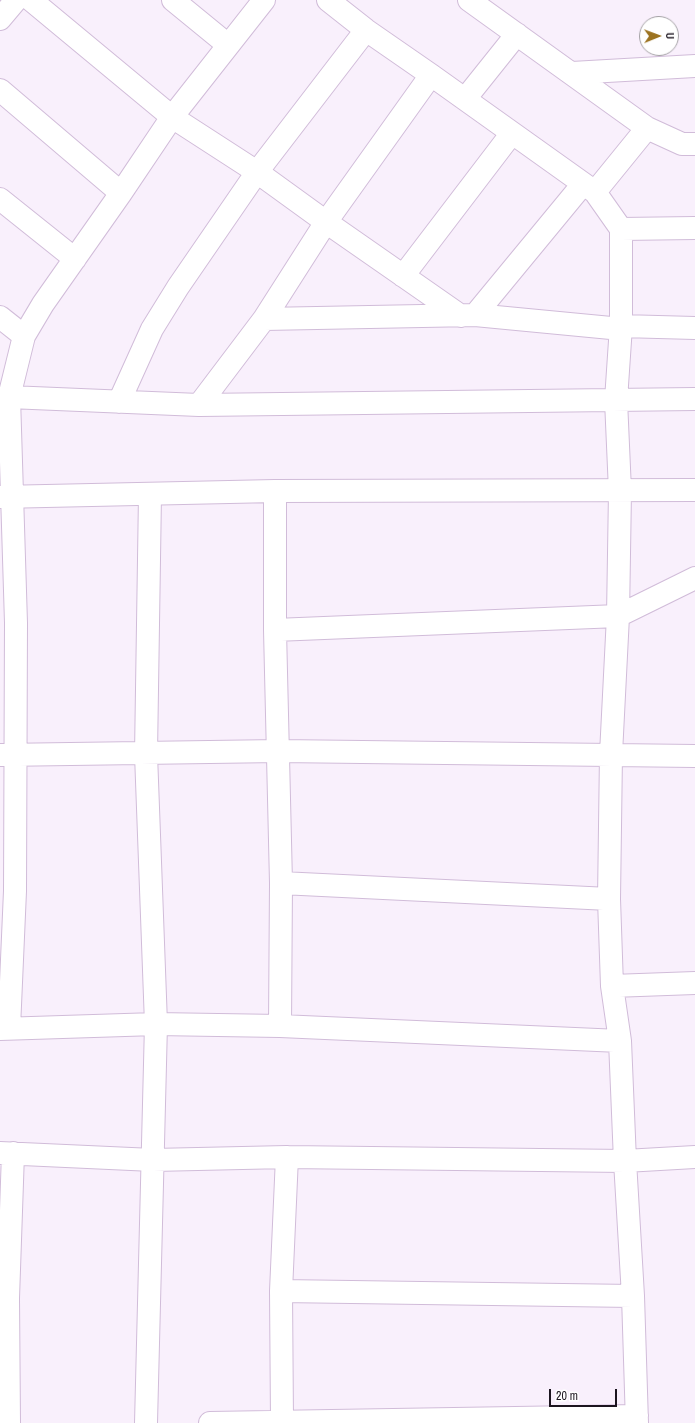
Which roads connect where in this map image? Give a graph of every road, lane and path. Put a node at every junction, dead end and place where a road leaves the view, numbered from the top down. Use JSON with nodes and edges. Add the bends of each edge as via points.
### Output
{"nodes":[{"id":1,"x":16,"y":0,"type":"edge"},
{"id":2,"x":31,"y":0,"type":"edge"},
{"id":3,"x":173,"y":0,"type":"edge"},
{"id":4,"x":264,"y":0,"type":"edge"},
{"id":5,"x":328,"y":0,"type":"edge"},
{"id":6,"x":469,"y":0,"type":"edge"},
{"id":7,"x":0,"y":19,"type":"edge"},
{"id":8,"x":366,"y":30,"type":"junction"},
{"id":9,"x":517,"y":34,"type":"junction"},
{"id":10,"x":228,"y":45,"type":"junction"},
{"id":11,"x":695,"y":66,"type":"edge"},
{"id":12,"x":572,"y":73,"type":"junction"},
{"id":13,"x":431,"y":75,"type":"junction"},
{"id":14,"x":0,"y":90,"type":"edge"},
{"id":15,"x":465,"y":98,"type":"junction"},
{"id":16,"x":172,"y":116,"type":"junction"},
{"id":17,"x":647,"y":128,"type":"junction"},
{"id":18,"x":512,"y":133,"type":"junction"},
{"id":19,"x":695,"y":144,"type":"edge"},
{"id":20,"x":258,"y":172,"type":"junction"},
{"id":21,"x":589,"y":188,"type":"junction"},
{"id":22,"x":121,"y":193,"type":"junction"},
{"id":23,"x":0,"y":198,"type":"edge"},
{"id":24,"x":326,"y":222,"type":"junction"},
{"id":25,"x":695,"y":228,"type":"edge"},
{"id":26,"x":621,"y":229,"type":"junction"},
{"id":27,"x":75,"y":259,"type":"junction"},
{"id":28,"x":403,"y":276,"type":"junction"},
{"id":29,"x":468,"y":315,"type":"junction"},
{"id":30,"x":0,"y":317,"type":"edge"},
{"id":31,"x":264,"y":319,"type":"junction"},
{"id":32,"x":620,"y":326,"type":"junction"},
{"id":33,"x":695,"y":328,"type":"edge"},
{"id":34,"x":24,"y":336,"type":"junction"},
{"id":35,"x":9,"y":398,"type":"junction"},
{"id":36,"x":616,"y":400,"type":"junction"},
{"id":37,"x":695,"y":400,"type":"edge"},
{"id":38,"x":119,"y":402,"type":"junction"},
{"id":39,"x":199,"y":405,"type":"junction"},
{"id":40,"x":695,"y":490,"type":"edge"},
{"id":41,"x":275,"y":491,"type":"junction"},
{"id":42,"x":620,"y":491,"type":"junction"},
{"id":43,"x":150,"y":494,"type":"junction"},
{"id":44,"x":6,"y":497,"type":"edge"},
{"id":45,"x":695,"y":578,"type":"edge"},
{"id":46,"x":618,"y":616,"type":"junction"},
{"id":47,"x":8,"y":624,"type":"edge"},
{"id":48,"x":275,"y":630,"type":"junction"},
{"id":49,"x":278,"y":751,"type":"junction"},
{"id":50,"x":146,"y":754,"type":"junction"},
{"id":51,"x":611,"y":754,"type":"junction"},
{"id":52,"x":7,"y":755,"type":"edge"},
{"id":53,"x":695,"y":756,"type":"edge"},
{"id":54,"x":281,"y":883,"type":"junction"},
{"id":55,"x":8,"y":891,"type":"edge"},
{"id":56,"x":609,"y":899,"type":"junction"},
{"id":57,"x":695,"y":983,"type":"edge"},
{"id":58,"x":612,"y":986,"type":"junction"},
{"id":59,"x":156,"y":1024,"type":"junction"},
{"id":60,"x":280,"y":1026,"type":"junction"},
{"id":61,"x":4,"y":1028,"type":"edge"},
{"id":62,"x":620,"y":1041,"type":"junction"},
{"id":63,"x":6,"y":1153,"type":"edge"},
{"id":64,"x":288,"y":1157,"type":"junction"},
{"id":65,"x":695,"y":1157,"type":"edge"},
{"id":66,"x":153,"y":1160,"type":"junction"},
{"id":67,"x":625,"y":1161,"type":"junction"},
{"id":68,"x":281,"y":1291,"type":"junction"},
{"id":69,"x":633,"y":1296,"type":"junction"},
{"id":70,"x":4,"y":1298,"type":"edge"},
{"id":71,"x":637,"y":1419,"type":"edge"},
{"id":72,"x":282,"y":1421,"type":"junction"},
{"id":73,"x":9,"y":1423,"type":"edge"},
{"id":74,"x":146,"y":1423,"type":"edge"},
{"id":75,"x":210,"y":1423,"type":"edge"}],
"edges":[{"from":1,"to":7,"type":"street"},
{"from":2,"to":16,"type":"street"},
{"from":3,"to":10,"type":"street"},
{"from":4,"to":10,"type":"street"},
{"from":5,"to":8,"type":"street"},
{"from":6,"to":9,"type":"street"},
{"from":8,"to":13,"type":"street"},
{"from":8,"to":20,"type":"street"},
{"from":9,"to":12,"type":"street"},
{"from":9,"to":15,"type":"street"},
{"from":10,"to":16,"type":"street"},
{"from":11,"to":12,"type":"street"},
{"from":12,"to":17,"type":"street"},
{"from":13,"to":15,"type":"street"},
{"from":13,"to":24,"type":"street"},
{"from":14,"to":22,"type":"street"},
{"from":15,"to":18,"type":"street"},
{"from":16,"to":20,"type":"street"},
{"from":16,"to":22,"type":"street"},
{"from":17,"to":19,"type":"street","via":[[682,144]]},
{"from":17,"to":21,"type":"street"},
{"from":18,"to":21,"type":"street"},
{"from":18,"to":28,"type":"street"},
{"from":20,"to":24,"type":"street"},
{"from":20,"to":38,"type":"street","via":[[152,329]]},
{"from":21,"to":26,"type":"street"},
{"from":21,"to":29,"type":"street"},
{"from":22,"to":27,"type":"street"},
{"from":23,"to":27,"type":"street"},
{"from":24,"to":28,"type":"street"},
{"from":24,"to":31,"type":"street"},
{"from":25,"to":26,"type":"street"},
{"from":26,"to":32,"type":"street"},
{"from":27,"to":34,"type":"street"},
{"from":28,"to":29,"type":"street"},
{"from":29,"to":31,"type":"street"},
{"from":29,"to":32,"type":"street","via":[[611,328]]},
{"from":30,"to":34,"type":"street"},
{"from":31,"to":39,"type":"street"},
{"from":32,"to":33,"type":"street"},
{"from":32,"to":36,"type":"street"},
{"from":34,"to":35,"type":"street"},
{"from":35,"to":38,"type":"street"},
{"from":35,"to":44,"type":"street"},
{"from":36,"to":37,"type":"street"},
{"from":36,"to":39,"type":"street"},
{"from":36,"to":42,"type":"street"},
{"from":38,"to":39,"type":"street"},
{"from":40,"to":42,"type":"street"},
{"from":41,"to":42,"type":"street"},
{"from":41,"to":43,"type":"street"},
{"from":41,"to":48,"type":"street"},
{"from":42,"to":46,"type":"street"},
{"from":43,"to":44,"type":"street"},
{"from":43,"to":50,"type":"street"},
{"from":44,"to":47,"type":"street"},
{"from":45,"to":46,"type":"street"},
{"from":46,"to":48,"type":"street"},
{"from":46,"to":51,"type":"street"},
{"from":47,"to":52,"type":"street"},
{"from":48,"to":49,"type":"street"},
{"from":49,"to":50,"type":"street"},
{"from":49,"to":51,"type":"street"},
{"from":49,"to":54,"type":"street"},
{"from":50,"to":52,"type":"street"},
{"from":50,"to":59,"type":"street"},
{"from":51,"to":53,"type":"street"},
{"from":51,"to":56,"type":"street"},
{"from":52,"to":55,"type":"street"},
{"from":54,"to":56,"type":"street"},
{"from":54,"to":60,"type":"street"},
{"from":55,"to":61,"type":"street"},
{"from":56,"to":58,"type":"street"},
{"from":57,"to":58,"type":"street"},
{"from":58,"to":62,"type":"street"},
{"from":59,"to":60,"type":"street"},
{"from":59,"to":61,"type":"street"},
{"from":59,"to":66,"type":"street"},
{"from":60,"to":62,"type":"street"},
{"from":62,"to":67,"type":"street"},
{"from":63,"to":66,"type":"street"},
{"from":63,"to":70,"type":"street"},
{"from":64,"to":66,"type":"street"},
{"from":64,"to":67,"type":"street"},
{"from":64,"to":68,"type":"street"},
{"from":65,"to":67,"type":"street"},
{"from":66,"to":74,"type":"street"},
{"from":67,"to":69,"type":"street"},
{"from":68,"to":69,"type":"street"},
{"from":68,"to":72,"type":"street"},
{"from":69,"to":71,"type":"street"},
{"from":70,"to":73,"type":"street"},
{"from":71,"to":72,"type":"street"},
{"from":72,"to":75,"type":"street"}]}
